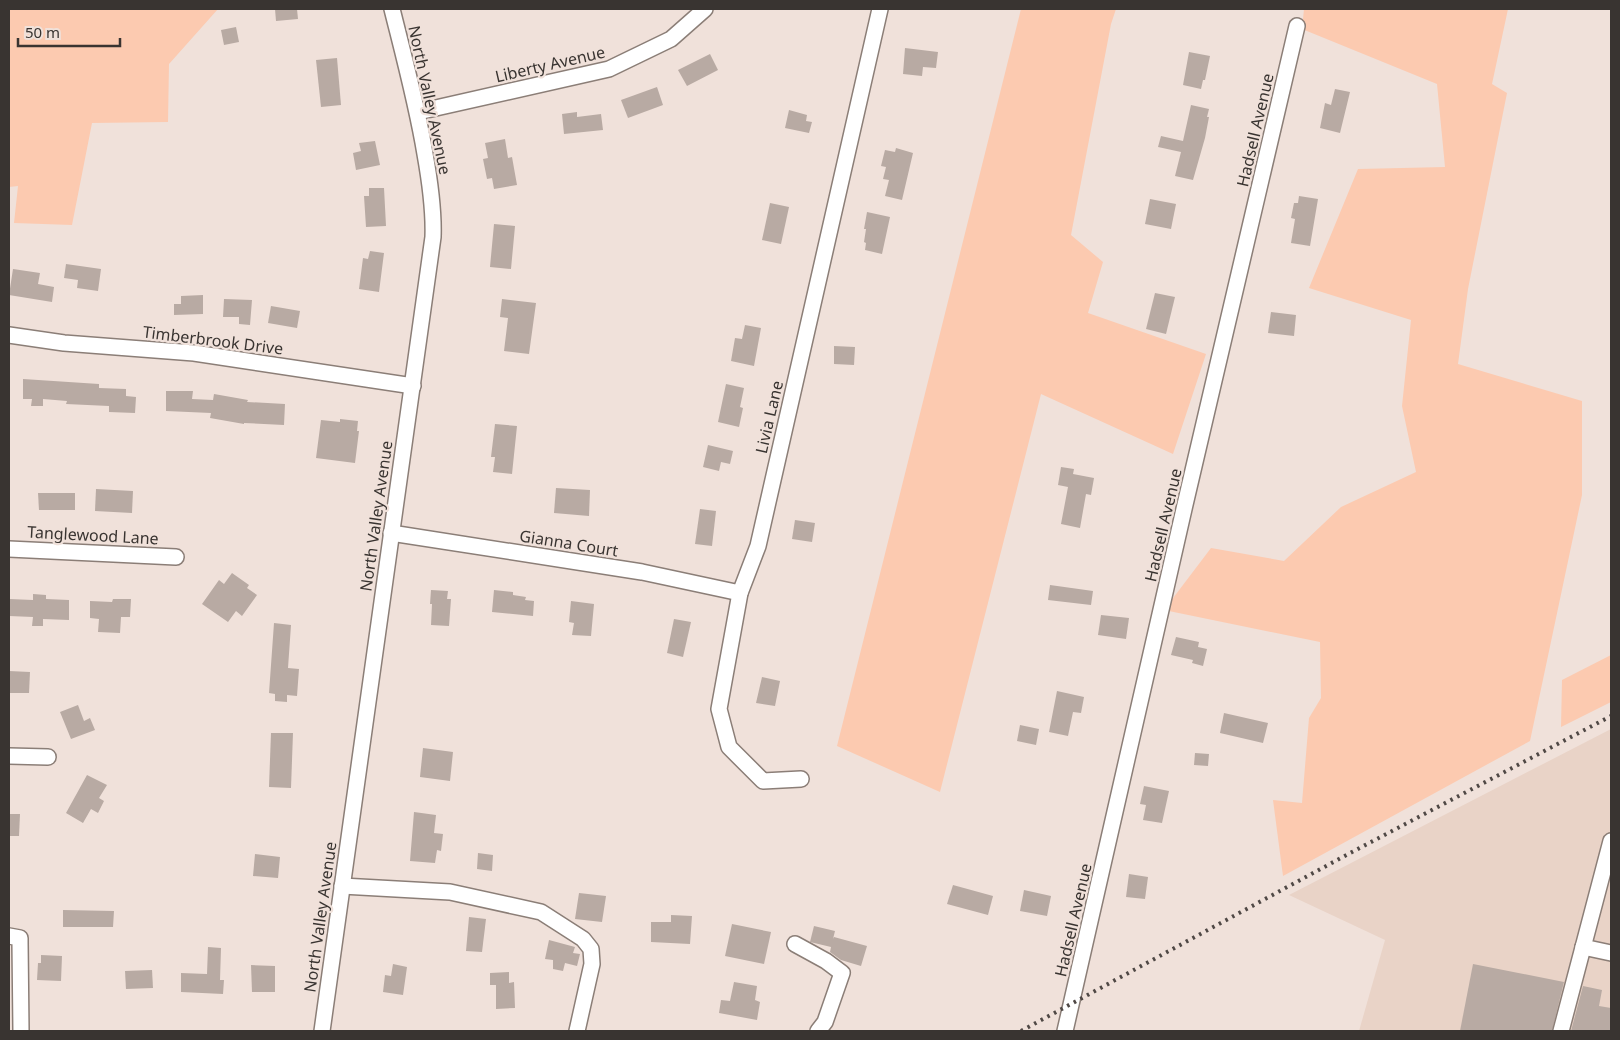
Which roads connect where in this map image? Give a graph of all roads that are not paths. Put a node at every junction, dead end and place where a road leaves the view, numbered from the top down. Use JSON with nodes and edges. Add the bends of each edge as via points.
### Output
{"nodes":[{"id":1,"x":392,"y":9,"type":"edge"},
{"id":2,"x":705,"y":9,"type":"edge"},
{"id":3,"x":880,"y":9,"type":"edge"},
{"id":4,"x":1297,"y":26,"type":"dead end"},
{"id":5,"x":418,"y":112,"type":"junction"},
{"id":6,"x":9,"y":335,"type":"edge"},
{"id":7,"x":413,"y":386,"type":"junction"},
{"id":8,"x":391,"y":533,"type":"junction"},
{"id":9,"x":9,"y":548,"type":"edge"},
{"id":10,"x":176,"y":557,"type":"dead end"},
{"id":11,"x":740,"y":593,"type":"junction"},
{"id":12,"x":9,"y":756,"type":"edge"},
{"id":13,"x":48,"y":757,"type":"dead end"},
{"id":14,"x":802,"y":780,"type":"dead end"},
{"id":15,"x":1611,"y":841,"type":"edge"},
{"id":16,"x":342,"y":886,"type":"junction"},
{"id":17,"x":9,"y":936,"type":"edge"},
{"id":18,"x":795,"y":944,"type":"dead end"},
{"id":19,"x":1583,"y":947,"type":"junction"},
{"id":20,"x":1611,"y":953,"type":"edge"},
{"id":21,"x":21,"y":1031,"type":"edge"},
{"id":22,"x":322,"y":1031,"type":"edge"},
{"id":23,"x":578,"y":1031,"type":"edge"},
{"id":24,"x":818,"y":1031,"type":"edge"},
{"id":25,"x":1065,"y":1031,"type":"edge"},
{"id":26,"x":1561,"y":1031,"type":"edge"}],
"edges":[{"from":1,"to":5,"type":"street","name":"North Valley Avenue"},
{"from":2,"to":5,"type":"street","name":"Liberty Avenue","via":[[671,39],[610,69]]},
{"from":3,"to":11,"type":"street","name":"Livia Lane","via":[[758,546]]},
{"from":4,"to":25,"type":"street","name":"Hadsell Avenue"},
{"from":5,"to":7,"type":"street","name":"North Valley Avenue","via":[[434,215],[431,260]]},
{"from":6,"to":7,"type":"street","name":"Timberbrook Drive","via":[[64,343],[194,353]]},
{"from":7,"to":8,"type":"street","name":"North Valley Avenue"},
{"from":8,"to":11,"type":"street","name":"Gianna Court","via":[[642,572]]},
{"from":8,"to":16,"type":"street","name":"North Valley Avenue"},
{"from":9,"to":10,"type":"street","name":"Tanglewood Lane"},
{"from":11,"to":14,"type":"street","name":"Livia Lane","via":[[719,709],[729,747],[763,781]]},
{"from":12,"to":13,"type":"street"},
{"from":15,"to":19,"type":"street"},
{"from":16,"to":22,"type":"street","name":"North Valley Avenue"},
{"from":16,"to":23,"type":"street","via":[[450,892],[541,912],[583,939],[591,949],[592,964]]},
{"from":17,"to":21,"type":"street","via":[[20,938]]},
{"from":18,"to":24,"type":"street","via":[[842,973],[825,1022]]},
{"from":19,"to":20,"type":"street"},
{"from":19,"to":26,"type":"street"}]}
